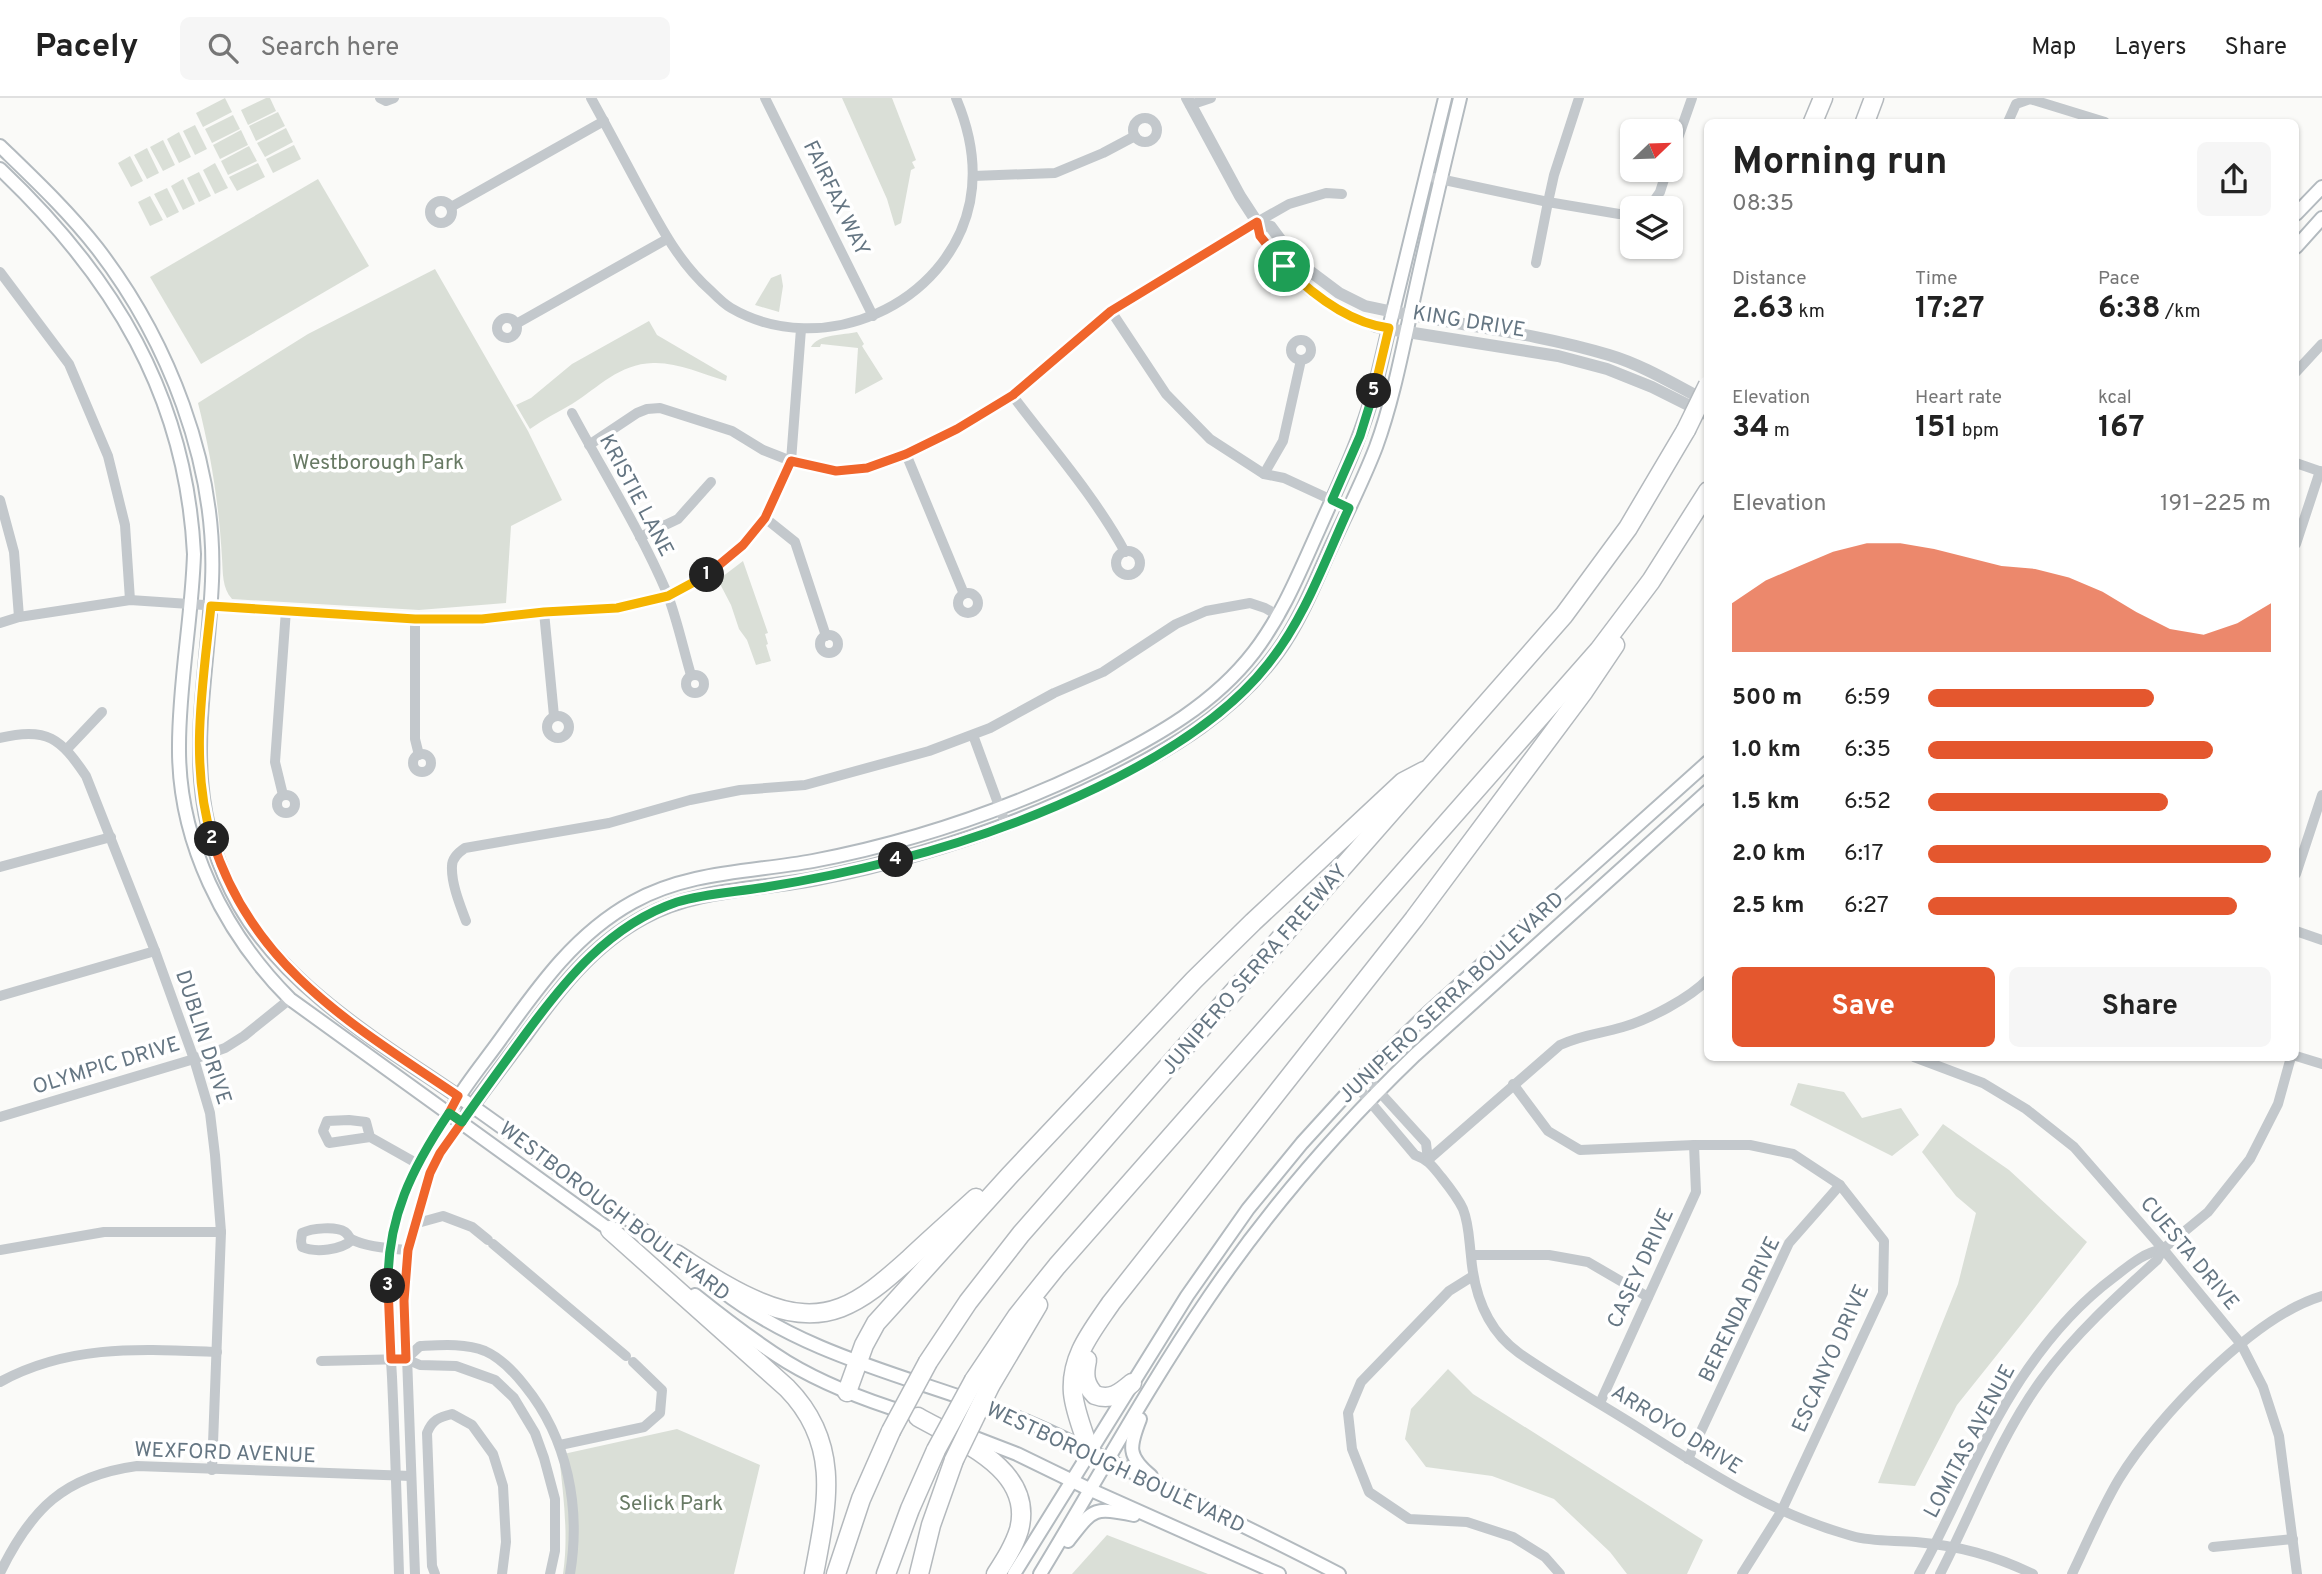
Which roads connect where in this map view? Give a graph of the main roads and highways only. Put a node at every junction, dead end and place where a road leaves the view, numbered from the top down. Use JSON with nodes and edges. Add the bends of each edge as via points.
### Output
{"nodes":[{"id":1,"x":1445,"y":98,"type":"edge"},
{"id":2,"x":1460,"y":98,"type":"edge"},
{"id":3,"x":1822,"y":98,"type":"edge"},
{"id":4,"x":1874,"y":98,"type":"edge"},
{"id":5,"x":1814,"y":119,"type":"edge"},
{"id":6,"x":1866,"y":119,"type":"edge"},
{"id":7,"x":0,"y":146,"type":"edge"},
{"id":8,"x":0,"y":169,"type":"edge"},
{"id":9,"x":2322,"y":187,"type":"edge"},
{"id":10,"x":2299,"y":211,"type":"edge"},
{"id":11,"x":2322,"y":218,"type":"edge"},
{"id":12,"x":2299,"y":244,"type":"edge"},
{"id":13,"x":1704,"y":393,"type":"edge"},
{"id":14,"x":1704,"y":498,"type":"edge"},
{"id":15,"x":1686,"y":527,"type":"junction"},
{"id":16,"x":1704,"y":765,"type":"edge"},
{"id":17,"x":1433,"y":766,"type":"junction"},
{"id":18,"x":1704,"y":795,"type":"edge"},
{"id":19,"x":318,"y":996,"type":"junction"},
{"id":20,"x":290,"y":999,"type":"junction"},
{"id":21,"x":458,"y":1096,"type":"junction"},
{"id":22,"x":473,"y":1106,"type":"junction"},
{"id":23,"x":449,"y":1113,"type":"junction"},
{"id":24,"x":462,"y":1122,"type":"junction"},
{"id":25,"x":1010,"y":1175,"type":"junction"},
{"id":26,"x":610,"y":1230,"type":"junction"},
{"id":27,"x":676,"y":1254,"type":"junction"},
{"id":28,"x":1111,"y":1303,"type":"junction"},
{"id":29,"x":857,"y":1362,"type":"junction"},
{"id":30,"x":982,"y":1383,"type":"junction"},
{"id":31,"x":1132,"y":1383,"type":"junction"},
{"id":32,"x":1151,"y":1389,"type":"junction"},
{"id":33,"x":847,"y":1392,"type":"junction"},
{"id":34,"x":918,"y":1417,"type":"junction"},
{"id":35,"x":1090,"y":1452,"type":"junction"},
{"id":36,"x":1109,"y":1461,"type":"junction"},
{"id":37,"x":1072,"y":1480,"type":"junction"},
{"id":38,"x":1168,"y":1489,"type":"junction"},
{"id":39,"x":1091,"y":1490,"type":"junction"},
{"id":40,"x":1156,"y":1519,"type":"junction"},
{"id":41,"x":814,"y":1574,"type":"edge"},
{"id":42,"x":836,"y":1574,"type":"edge"},
{"id":43,"x":886,"y":1574,"type":"edge"},
{"id":44,"x":919,"y":1574,"type":"edge"},
{"id":45,"x":996,"y":1574,"type":"edge"},
{"id":46,"x":1014,"y":1574,"type":"edge"},
{"id":47,"x":1041,"y":1574,"type":"edge"},
{"id":48,"x":1279,"y":1574,"type":"edge"},
{"id":49,"x":1339,"y":1574,"type":"edge"}],
"edges":[{"from":1,"to":21,"type":"main road","via":[[1360,436],[1279,616],[1238,671],[1205,702],[1142,742],[1085,772],[1000,807],[881,846],[698,878],[632,902],[556,965]]},
{"from":2,"to":22,"type":"main road","via":[[1398,377],[1377,444],[1288,636],[1235,700],[1195,732],[1151,758],[1006,825],[877,865],[688,899],[642,918],[598,949],[569,977]]},
{"from":3,"to":5,"type":"highway"},
{"from":4,"to":6,"type":"highway"},
{"from":7,"to":19,"type":"main road","name":"WESTBOROUGH BOULEVARD","via":[[98,249],[160,351],[179,397],[202,475],[212,553],[198,747],[209,828],[227,881],[254,928]]},
{"from":8,"to":20,"type":"main road","name":"WESTBOROUGH BOULEVARD","via":[[83,258],[132,333],[172,428],[189,503],[194,554],[178,748],[191,834],[210,886],[239,938]]},
{"from":9,"to":10,"type":"main road"},
{"from":11,"to":12,"type":"main road"},
{"from":13,"to":17,"type":"highway","name":"JUNIPERO SERRA FREEWAY","bridge":true,"via":[[1640,510],[1591,581]]},
{"from":14,"to":15,"type":"highway"},
{"from":15,"to":28,"type":"highway","via":[[1598,671],[1533,761]]},
{"from":15,"to":30,"type":"highway","via":[[1639,598],[1585,666],[1071,1250],[1017,1316]]},
{"from":16,"to":31,"type":"main road","name":"JUNIPERO SERRA BOULEVARD","via":[[1359,1080],[1236,1226]]},
{"from":17,"to":25,"type":"highway","via":[[1403,782],[1253,922]]},
{"from":17,"to":42,"type":"highway","name":"JUNIPERO SERRA FREEWAY","bridge":true,"via":[[1013,1242],[968,1302],[891,1431],[861,1499]]},
{"from":18,"to":32,"type":"main road","name":"JUNIPERO SERRA BOULEVARD","via":[[1374,1096],[1257,1230]]},
{"from":19,"to":20,"type":"main road","via":[[305,992]]},
{"from":19,"to":21,"type":"main road","name":"WESTBOROUGH BOULEVARD"},
{"from":20,"to":23,"type":"main road","name":"WESTBOROUGH BOULEVARD"},
{"from":21,"to":22,"type":"main road","name":"WESTBOROUGH BOULEVARD"},
{"from":21,"to":23,"type":"main road"},
{"from":22,"to":24,"type":"main road"},
{"from":22,"to":27,"type":"main road","name":"WESTBOROUGH BOULEVARD"},
{"from":23,"to":24,"type":"main road","name":"WESTBOROUGH BOULEVARD"},
{"from":24,"to":26,"type":"main road","name":"WESTBOROUGH BOULEVARD"},
{"from":25,"to":27,"type":"highway","via":[[996,1180],[871,1293],[831,1311],[800,1313],[766,1305]]},
{"from":25,"to":29,"type":"highway","via":[[882,1316]]},
{"from":26,"to":33,"type":"main road","name":"WESTBOROUGH BOULEVARD","via":[[757,1342]]},
{"from":26,"to":41,"type":"highway","via":[[787,1388],[808,1413],[821,1442],[827,1475]]},
{"from":27,"to":29,"type":"main road","name":"WESTBOROUGH BOULEVARD","via":[[724,1293],[775,1325]]},
{"from":28,"to":31,"type":"highway","via":[[1089,1349],[1086,1382],[1095,1395],[1109,1397]]},
{"from":28,"to":35,"type":"highway","via":[[1082,1347],[1074,1371],[1073,1394]]},
{"from":29,"to":33,"type":"highway"},
{"from":29,"to":35,"type":"main road","name":"WESTBOROUGH BOULEVARD","via":[[1019,1418]]},
{"from":30,"to":43,"type":"highway","bridge":true,"via":[[936,1450]]},
{"from":30,"to":44,"type":"highway","bridge":true,"via":[[931,1525]]},
{"from":31,"to":35,"type":"main road","name":"JUNIPERO SERRA BOULEVARD"},
{"from":32,"to":36,"type":"main road","name":"JUNIPERO SERRA BOULEVARD"},
{"from":32,"to":38,"type":"main road","via":[[1132,1451],[1140,1467]]},
{"from":33,"to":34,"type":"main road","name":"WESTBOROUGH BOULEVARD"},
{"from":34,"to":37,"type":"main road","name":"WESTBOROUGH BOULEVARD","via":[[987,1441]]},
{"from":34,"to":45,"type":"highway","via":[[990,1459],[1014,1486],[1019,1528]]},
{"from":35,"to":36,"type":"main road","name":"WESTBOROUGH BOULEVARD"},
{"from":35,"to":37,"type":"main road","name":"JUNIPERO SERRA BOULEVARD"},
{"from":36,"to":38,"type":"main road","name":"WESTBOROUGH BOULEVARD"},
{"from":36,"to":39,"type":"main road","name":"JUNIPERO SERRA BOULEVARD"},
{"from":37,"to":39,"type":"main road","name":"WESTBOROUGH BOULEVARD"},
{"from":37,"to":46,"type":"main road","name":"JUNIPERO SERRA BOULEVARD"},
{"from":38,"to":49,"type":"main road","name":"WESTBOROUGH BOULEVARD"},
{"from":39,"to":40,"type":"main road","name":"WESTBOROUGH BOULEVARD"},
{"from":39,"to":47,"type":"main road","name":"JUNIPERO SERRA BOULEVARD"},
{"from":40,"to":47,"type":"main road","via":[[1095,1511]]},
{"from":40,"to":48,"type":"main road","name":"WESTBOROUGH BOULEVARD"}]}
